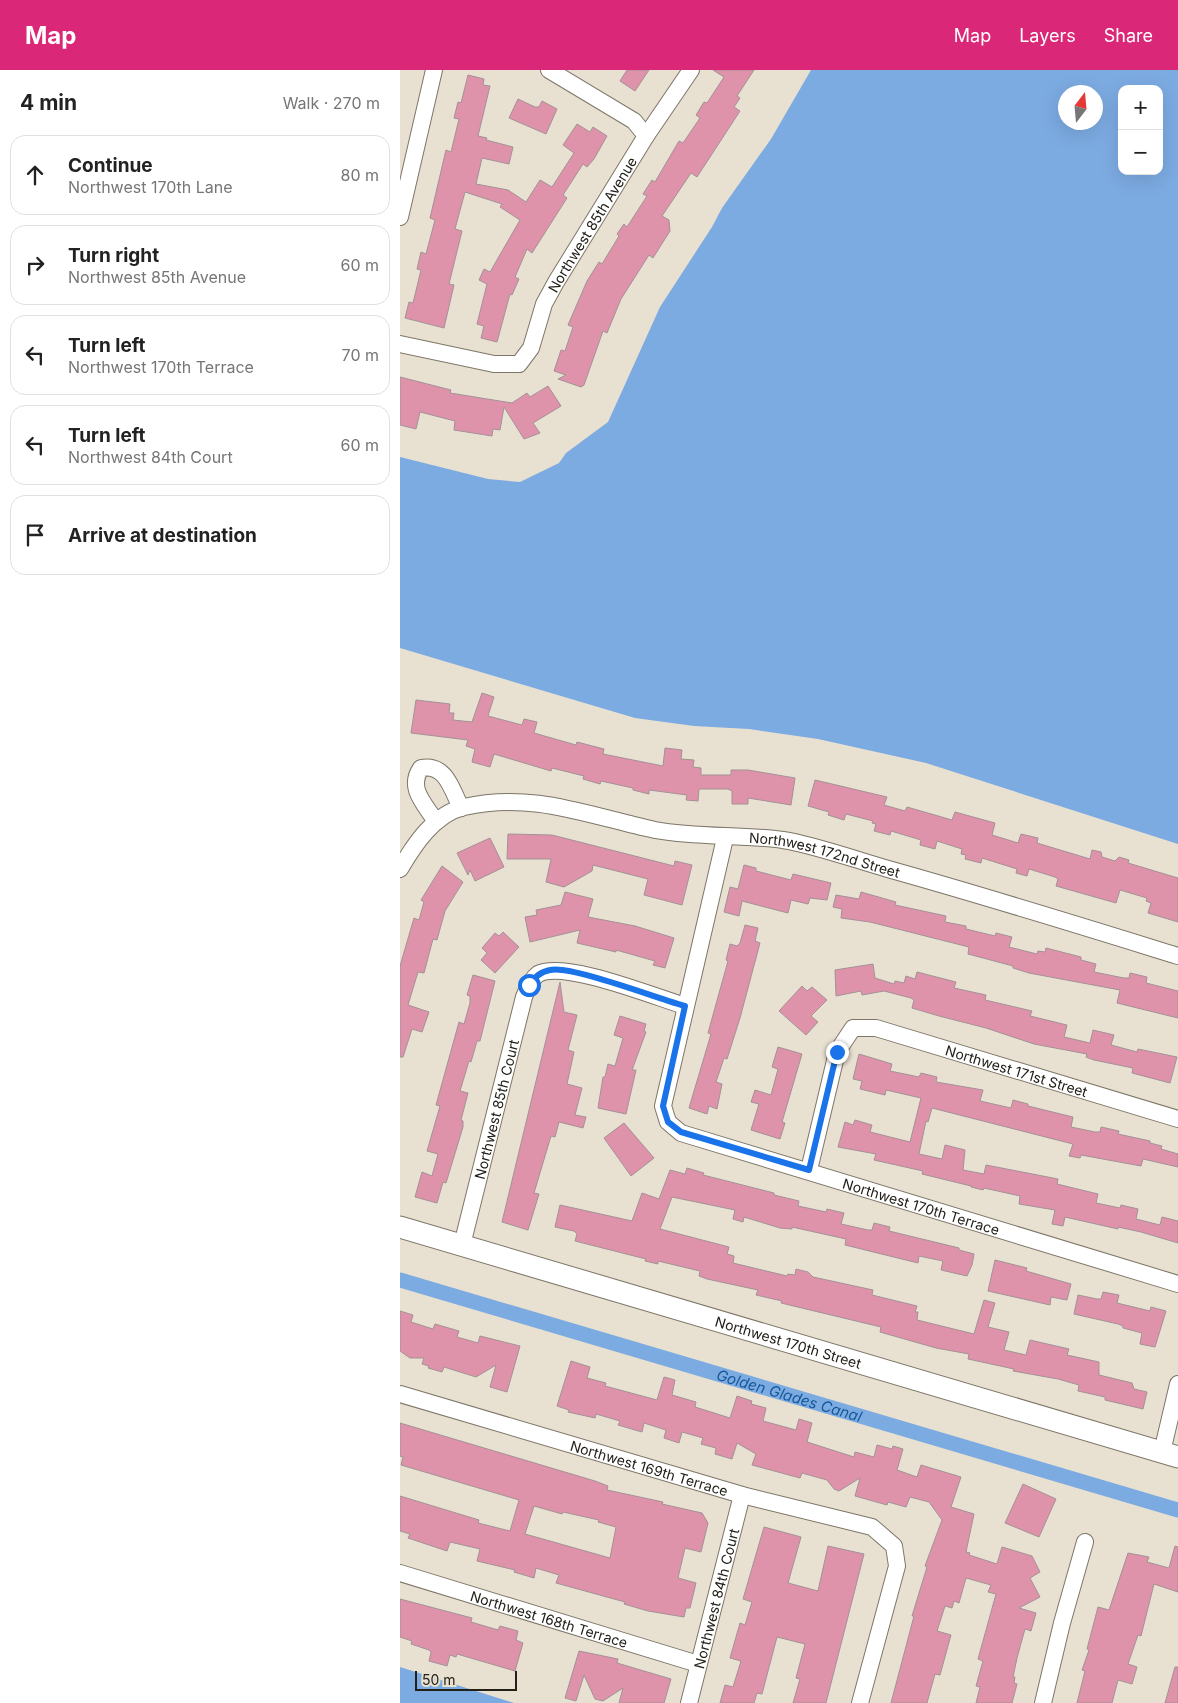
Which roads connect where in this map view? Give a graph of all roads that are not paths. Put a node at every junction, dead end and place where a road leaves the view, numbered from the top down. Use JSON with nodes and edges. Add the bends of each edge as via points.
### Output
{"nodes":[{"id":1,"x":434,"y":70,"type":"edge"},
{"id":2,"x":549,"y":70,"type":"edge"},
{"id":3,"x":691,"y":70,"type":"edge"},
{"id":4,"x":646,"y":136,"type":"junction"},
{"id":5,"x":400,"y":217,"type":"edge"},
{"id":6,"x":400,"y":344,"type":"edge"},
{"id":7,"x":461,"y":808,"type":"junction"},
{"id":8,"x":436,"y":822,"type":"junction"},
{"id":9,"x":725,"y":838,"type":"junction"},
{"id":10,"x":400,"y":869,"type":"edge"},
{"id":11,"x":1178,"y":956,"type":"edge"},
{"id":12,"x":685,"y":1006,"type":"junction"},
{"id":13,"x":1178,"y":1119,"type":"edge"},
{"id":14,"x":809,"y":1170,"type":"junction"},
{"id":15,"x":400,"y":1227,"type":"edge"},
{"id":16,"x":462,"y":1246,"type":"junction"},
{"id":17,"x":1178,"y":1284,"type":"edge"},
{"id":18,"x":1178,"y":1384,"type":"edge"},
{"id":19,"x":400,"y":1394,"type":"edge"},
{"id":20,"x":1170,"y":1455,"type":"edge"},
{"id":21,"x":742,"y":1495,"type":"junction"},
{"id":22,"x":1086,"y":1542,"type":"dead end"},
{"id":23,"x":400,"y":1573,"type":"edge"},
{"id":24,"x":698,"y":1664,"type":"junction"},
{"id":25,"x":689,"y":1703,"type":"edge"},
{"id":26,"x":860,"y":1703,"type":"edge"},
{"id":27,"x":1043,"y":1703,"type":"edge"}],
"edges":[{"from":1,"to":5,"type":"street"},
{"from":2,"to":4,"type":"street","via":[[634,121]]},
{"from":3,"to":4,"type":"street","name":"Northwest 85th Avenue"},
{"from":4,"to":6,"type":"street","name":"Northwest 85th Avenue","via":[[556,282],[544,304],[531,348],[519,364],[494,364]]},
{"from":7,"to":8,"type":"street","name":"Northwest 172nd Street"},
{"from":7,"to":8,"type":"street","via":[[441,771],[434,767],[421,768],[415,776],[414,787]]},
{"from":7,"to":9,"type":"street","name":"Northwest 172nd Street","via":[[498,801],[534,802],[656,830]]},
{"from":8,"to":10,"type":"street","name":"Northwest 172nd Street","via":[[412,847]]},
{"from":9,"to":11,"type":"street","name":"Northwest 172nd Street","via":[[784,840]]},
{"from":9,"to":12,"type":"street"},
{"from":12,"to":14,"type":"street","name":"Northwest 170th Terrace","via":[[663,1106],[668,1122],[681,1132]]},
{"from":12,"to":16,"type":"street","name":"Northwest 85th Court","via":[[573,971],[552,970],[537,975],[524,997]]},
{"from":13,"to":14,"type":"street","name":"Northwest 171st Street","via":[[876,1028],[853,1028],[837,1052]]},
{"from":14,"to":17,"type":"street","name":"Northwest 170th Terrace"},
{"from":15,"to":16,"type":"street","name":"Northwest 170th Street"},
{"from":16,"to":20,"type":"street","name":"Northwest 170th Street"},
{"from":18,"to":20,"type":"street"},
{"from":19,"to":21,"type":"street","name":"Northwest 169th Terrace"},
{"from":21,"to":24,"type":"street","name":"Northwest 84th Court"},
{"from":21,"to":26,"type":"street","name":"Northwest 169th Terrace","via":[[872,1527],[894,1546],[897,1566]]},
{"from":22,"to":27,"type":"street"},
{"from":23,"to":24,"type":"street","name":"Northwest 168th Terrace"},
{"from":24,"to":25,"type":"street","name":"Northwest 84th Court"}]}
